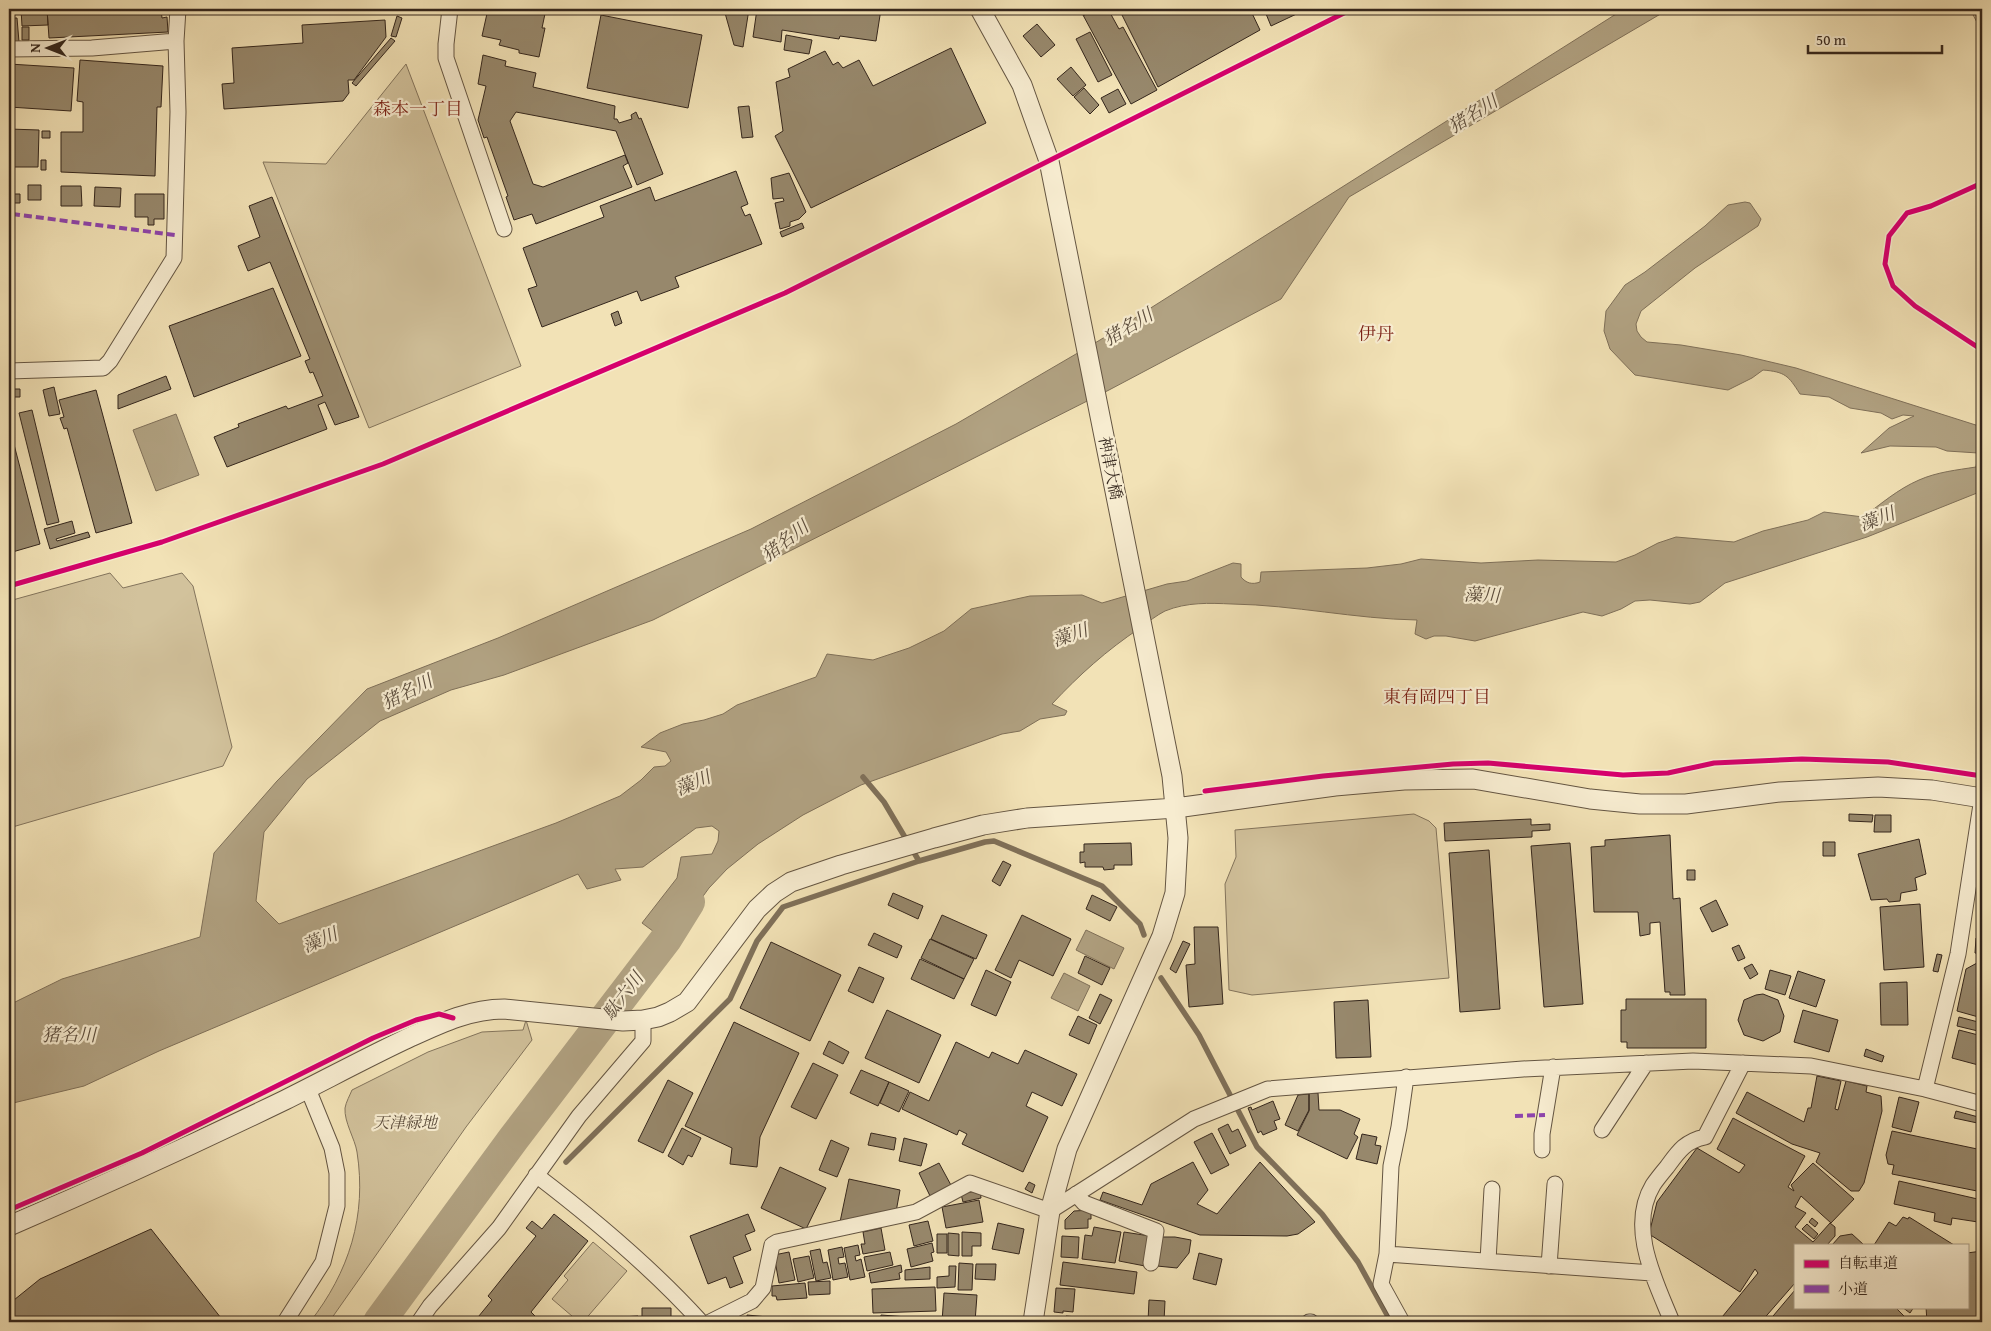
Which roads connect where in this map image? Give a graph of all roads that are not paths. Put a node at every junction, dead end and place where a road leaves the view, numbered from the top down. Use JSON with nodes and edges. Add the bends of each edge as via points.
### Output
{"nodes":[{"id":1,"x":178,"y":9,"type":"edge"},
{"id":2,"x":450,"y":9,"type":"edge"},
{"id":3,"x":980,"y":9,"type":"edge"},
{"id":4,"x":176,"y":41,"type":"junction"},
{"id":5,"x":9,"y":50,"type":"edge"},
{"id":6,"x":504,"y":229,"type":"dead end"},
{"id":7,"x":9,"y":371,"type":"edge"},
{"id":8,"x":1982,"y":798,"type":"edge"},
{"id":9,"x":1176,"y":808,"type":"junction"},
{"id":10,"x":643,"y":1020,"type":"junction"},
{"id":11,"x":1646,"y":1063,"type":"junction"},
{"id":12,"x":1743,"y":1063,"type":"junction"},
{"id":13,"x":1553,"y":1067,"type":"junction"},
{"id":14,"x":1406,"y":1077,"type":"junction"},
{"id":15,"x":308,"y":1089,"type":"junction"},
{"id":16,"x":1925,"y":1089,"type":"junction"},
{"id":17,"x":1982,"y":1104,"type":"edge"},
{"id":18,"x":1602,"y":1130,"type":"dead end"},
{"id":19,"x":1542,"y":1150,"type":"dead end"},
{"id":20,"x":536,"y":1175,"type":"junction"},
{"id":21,"x":1555,"y":1184,"type":"dead end"},
{"id":22,"x":1492,"y":1189,"type":"dead end"},
{"id":23,"x":1076,"y":1194,"type":"junction"},
{"id":24,"x":1050,"y":1211,"type":"junction"},
{"id":25,"x":9,"y":1226,"type":"edge"},
{"id":26,"x":1387,"y":1254,"type":"junction"},
{"id":27,"x":1488,"y":1261,"type":"junction"},
{"id":28,"x":1151,"y":1263,"type":"dead end"},
{"id":29,"x":1549,"y":1266,"type":"junction"},
{"id":30,"x":1652,"y":1273,"type":"junction"},
{"id":31,"x":285,"y":1322,"type":"edge"},
{"id":32,"x":419,"y":1322,"type":"edge"},
{"id":33,"x":701,"y":1322,"type":"edge"},
{"id":34,"x":710,"y":1322,"type":"edge"},
{"id":35,"x":1033,"y":1322,"type":"edge"},
{"id":36,"x":1402,"y":1322,"type":"edge"},
{"id":37,"x":1672,"y":1322,"type":"edge"}],
"edges":[{"from":1,"to":4,"type":"street"},
{"from":2,"to":6,"type":"street","via":[[446,58]]},
{"from":3,"to":9,"type":"street","name":"神津大橋","via":[[1022,85],[1049,161]]},
{"from":4,"to":5,"type":"street"},
{"from":4,"to":7,"type":"street","via":[[178,112],[174,258],[110,362],[103,368]]},
{"from":8,"to":9,"type":"street","via":[[1932,790],[1878,787],[1780,792],[1686,804],[1640,804],[1590,799],[1474,779],[1404,780],[1335,786]]},
{"from":8,"to":16,"type":"street","via":[[1958,954]]},
{"from":9,"to":10,"type":"street","via":[[1027,818],[983,825],[840,864],[791,882],[757,909],[687,1002],[670,1012]]},
{"from":9,"to":24,"type":"street","name":"神津大橋","via":[[1178,871],[1169,918],[1067,1149]]},
{"from":10,"to":15,"type":"street","via":[[489,1009],[461,1015],[389,1047]]},
{"from":10,"to":20,"type":"street","via":[[643,1041],[579,1116]]},
{"from":11,"to":12,"type":"street"},
{"from":11,"to":13,"type":"street"},
{"from":11,"to":18,"type":"street"},
{"from":12,"to":16,"type":"street","via":[[1811,1066]]},
{"from":12,"to":30,"type":"street","via":[[1705,1137],[1682,1146],[1650,1191],[1642,1232]]},
{"from":13,"to":14,"type":"street"},
{"from":13,"to":19,"type":"street"},
{"from":14,"to":23,"type":"street","via":[[1268,1089],[1194,1119]]},
{"from":14,"to":26,"type":"street","via":[[1391,1166]]},
{"from":15,"to":25,"type":"street","via":[[144,1168]]},
{"from":15,"to":31,"type":"street","via":[[332,1148],[337,1173],[337,1206],[323,1262]]},
{"from":16,"to":17,"type":"street"},
{"from":20,"to":32,"type":"street","via":[[498,1228]]},
{"from":20,"to":33,"type":"street","via":[[666,1284]]},
{"from":21,"to":29,"type":"street"},
{"from":22,"to":27,"type":"street"},
{"from":23,"to":24,"type":"street"},
{"from":23,"to":28,"type":"street","via":[[1084,1203],[1156,1231]]},
{"from":24,"to":34,"type":"street","via":[[970,1183],[916,1212],[777,1242],[772,1245],[763,1288],[752,1302]]},
{"from":24,"to":35,"type":"street","name":"神津大橋"},
{"from":26,"to":27,"type":"street"},
{"from":26,"to":36,"type":"street","via":[[1381,1284]]},
{"from":27,"to":29,"type":"street"},
{"from":29,"to":30,"type":"street"},
{"from":30,"to":37,"type":"street"}]}
